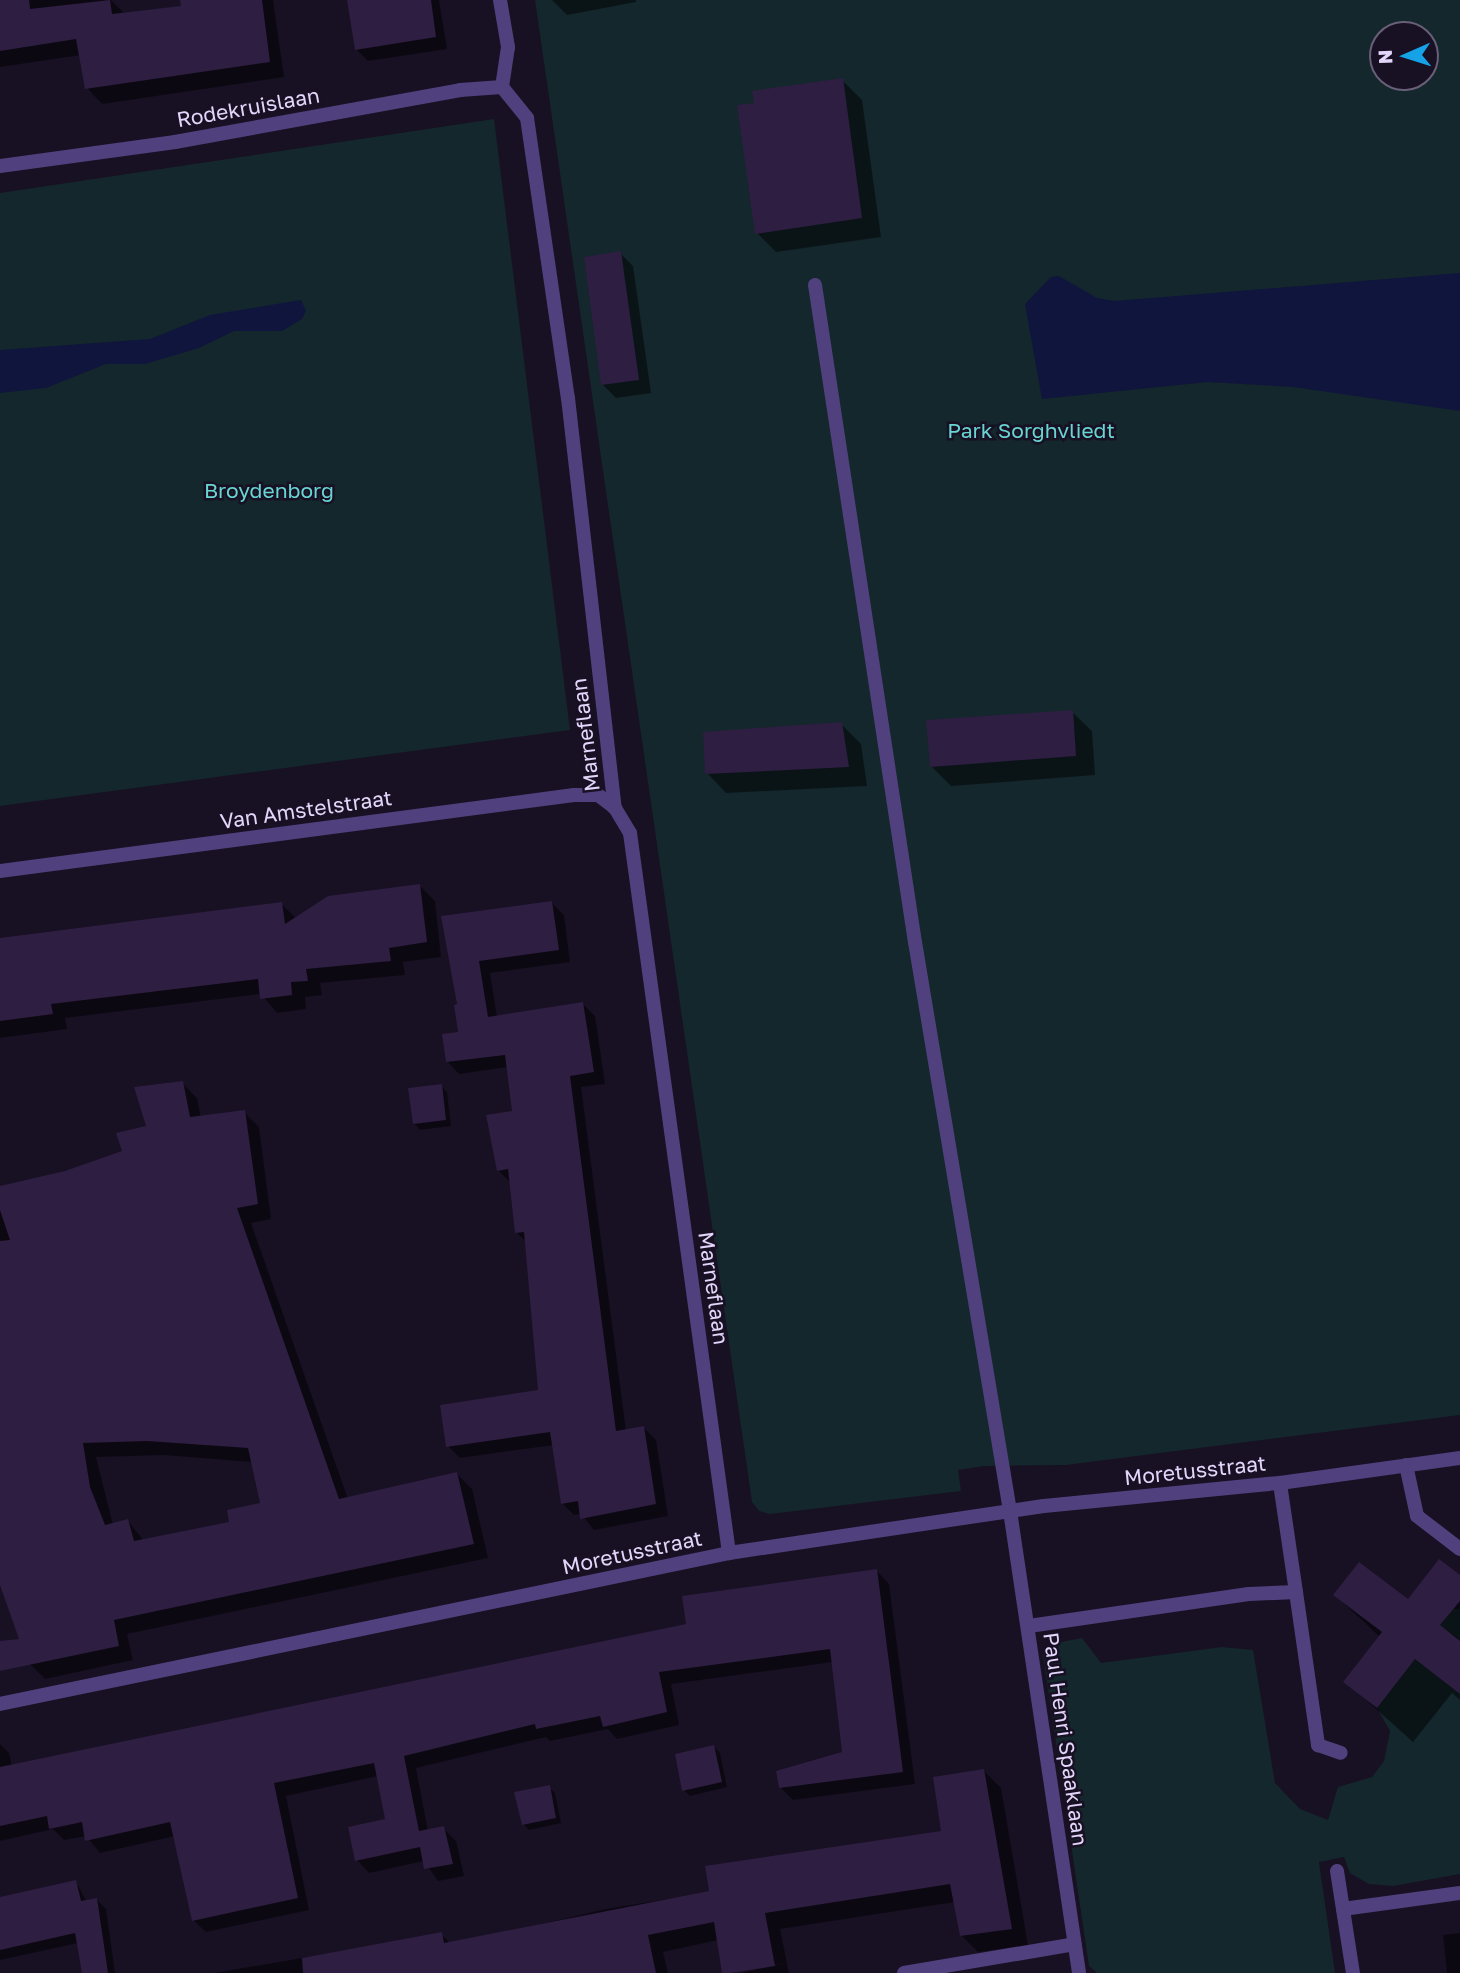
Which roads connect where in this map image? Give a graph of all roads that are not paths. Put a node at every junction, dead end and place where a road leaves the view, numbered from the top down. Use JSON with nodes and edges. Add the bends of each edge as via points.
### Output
{"nodes":[{"id":1,"x":500,"y":0,"type":"edge"},
{"id":2,"x":502,"y":87,"type":"junction"},
{"id":3,"x":0,"y":166,"type":"edge"},
{"id":4,"x":816,"y":285,"type":"dead end"},
{"id":5,"x":615,"y":808,"type":"junction"},
{"id":6,"x":0,"y":871,"type":"edge"},
{"id":7,"x":1460,"y":1458,"type":"edge"},
{"id":8,"x":1406,"y":1465,"type":"junction"},
{"id":9,"x":1280,"y":1483,"type":"junction"},
{"id":10,"x":1010,"y":1511,"type":"junction"},
{"id":11,"x":1460,"y":1549,"type":"edge"},
{"id":12,"x":729,"y":1553,"type":"junction"},
{"id":13,"x":1296,"y":1592,"type":"junction"},
{"id":14,"x":1028,"y":1626,"type":"junction"},
{"id":15,"x":1,"y":1700,"type":"edge"},
{"id":16,"x":1341,"y":1753,"type":"dead end"},
{"id":17,"x":1337,"y":1871,"type":"dead end"},
{"id":18,"x":1460,"y":1893,"type":"edge"},
{"id":19,"x":1343,"y":1909,"type":"junction"},
{"id":20,"x":1075,"y":1944,"type":"junction"},
{"id":21,"x":904,"y":1973,"type":"edge"},
{"id":22,"x":1079,"y":1973,"type":"edge"},
{"id":23,"x":1353,"y":1973,"type":"edge"}],
"edges":[{"from":1,"to":2,"type":"street","via":[[508,47]]},
{"from":2,"to":3,"type":"street","name":"Rodekruislaan","via":[[460,90],[175,142]]},
{"from":2,"to":5,"type":"street","name":"Marneflaan","via":[[527,118],[568,398]]},
{"from":4,"to":10,"type":"street","name":"Paul Henri Spaaklaan"},
{"from":5,"to":6,"type":"street","name":"Van Amstelstraat","via":[[598,795],[574,795]]},
{"from":5,"to":12,"type":"street","name":"Marneflaan","via":[[630,833]]},
{"from":7,"to":8,"type":"street","name":"Moretusstraat"},
{"from":8,"to":9,"type":"street","name":"Moretusstraat"},
{"from":8,"to":11,"type":"street","via":[[1417,1516]]},
{"from":9,"to":10,"type":"street","name":"Moretusstraat"},
{"from":9,"to":13,"type":"street","name":"Moretusstraat"},
{"from":10,"to":12,"type":"street","name":"Moretusstraat"},
{"from":10,"to":14,"type":"street","name":"Paul Henri Spaaklaan"},
{"from":12,"to":15,"type":"street","name":"Moretusstraat"},
{"from":13,"to":14,"type":"street","via":[[1249,1594]]},
{"from":13,"to":16,"type":"street","name":"Moretusstraat","via":[[1318,1745]]},
{"from":14,"to":20,"type":"street","name":"Paul Henri Spaaklaan"},
{"from":17,"to":19,"type":"street"},
{"from":18,"to":19,"type":"street"},
{"from":19,"to":23,"type":"street"},
{"from":20,"to":21,"type":"street"},
{"from":20,"to":22,"type":"street","name":"Paul Henri Spaaklaan"}]}
